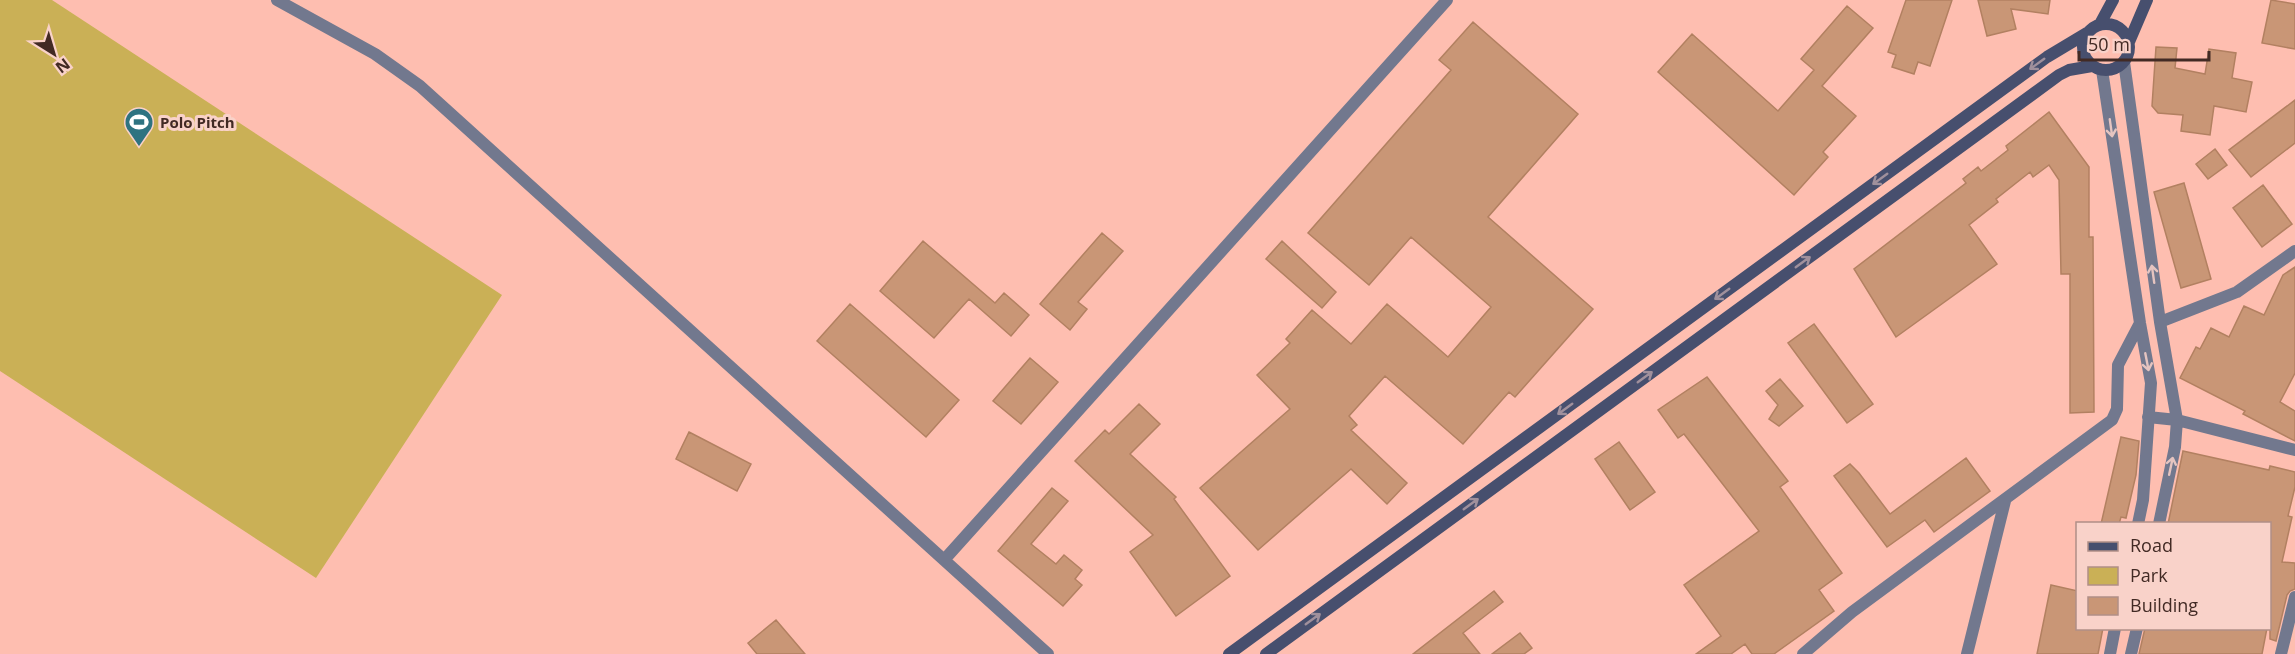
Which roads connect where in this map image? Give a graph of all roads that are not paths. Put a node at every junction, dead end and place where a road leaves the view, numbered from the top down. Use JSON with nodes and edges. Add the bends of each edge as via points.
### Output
{"nodes":[{"id":1,"x":277,"y":0,"type":"edge"},
{"id":2,"x":1447,"y":0,"type":"edge"},
{"id":3,"x":2113,"y":0,"type":"edge"},
{"id":4,"x":2147,"y":0,"type":"edge"},
{"id":5,"x":2100,"y":24,"type":"junction"},
{"id":6,"x":2087,"y":33,"type":"junction"},
{"id":7,"x":2129,"y":42,"type":"junction"},
{"id":8,"x":2124,"y":62,"type":"junction"},
{"id":9,"x":2097,"y":68,"type":"junction"},
{"id":10,"x":2295,"y":250,"type":"edge"},
{"id":11,"x":2160,"y":322,"type":"junction"},
{"id":12,"x":2140,"y":323,"type":"junction"},
{"id":13,"x":2148,"y":417,"type":"junction"},
{"id":14,"x":2177,"y":420,"type":"junction"},
{"id":15,"x":2295,"y":450,"type":"edge"},
{"id":16,"x":2005,"y":501,"type":"junction"},
{"id":17,"x":2138,"y":522,"type":"edge"},
{"id":18,"x":2158,"y":522,"type":"edge"},
{"id":19,"x":944,"y":560,"type":"junction"},
{"id":20,"x":2295,"y":597,"type":"edge"},
{"id":21,"x":2115,"y":630,"type":"edge"},
{"id":22,"x":2137,"y":630,"type":"edge"},
{"id":23,"x":1048,"y":654,"type":"edge"},
{"id":24,"x":1229,"y":654,"type":"edge"},
{"id":25,"x":1266,"y":654,"type":"edge"},
{"id":26,"x":1803,"y":654,"type":"edge"},
{"id":27,"x":1967,"y":654,"type":"edge"},
{"id":28,"x":2110,"y":654,"type":"edge"},
{"id":29,"x":2131,"y":654,"type":"edge"},
{"id":30,"x":2281,"y":654,"type":"edge"}],
"edges":[{"from":1,"to":19,"type":"street","via":[[375,54],[420,86]]},
{"from":2,"to":19,"type":"street"},
{"from":3,"to":5,"type":"main road"},
{"from":4,"to":7,"type":"main road"},
{"from":5,"to":6,"type":"main road"},
{"from":5,"to":7,"type":"main road","via":[[2117,26]]},
{"from":6,"to":9,"type":"main road","via":[[2082,46],[2084,55]]},
{"from":6,"to":24,"type":"main road","one_way":true,"via":[[2047,57]]},
{"from":7,"to":8,"type":"main road"},
{"from":8,"to":9,"type":"main road","via":[[2111,70]]},
{"from":11,"to":8,"type":"street","one_way":true},
{"from":9,"to":12,"type":"street","one_way":true},
{"from":25,"to":9,"type":"main road","one_way":true,"via":[[2059,75],[2069,70]]},
{"from":10,"to":11,"type":"street","via":[[2237,292]]},
{"from":11,"to":14,"type":"street"},
{"from":12,"to":13,"type":"street","one_way":true,"via":[[2151,383]]},
{"from":12,"to":16,"type":"street","via":[[2118,365],[2117,409],[2112,420]]},
{"from":13,"to":14,"type":"street"},
{"from":13,"to":17,"type":"street"},
{"from":14,"to":15,"type":"street"},
{"from":18,"to":14,"type":"street","one_way":true},
{"from":16,"to":26,"type":"street","via":[[1852,612]]},
{"from":16,"to":27,"type":"street"},
{"from":19,"to":23,"type":"street"},
{"from":20,"to":30,"type":"street"},
{"from":21,"to":28,"type":"street"},
{"from":22,"to":29,"type":"street"}]}
